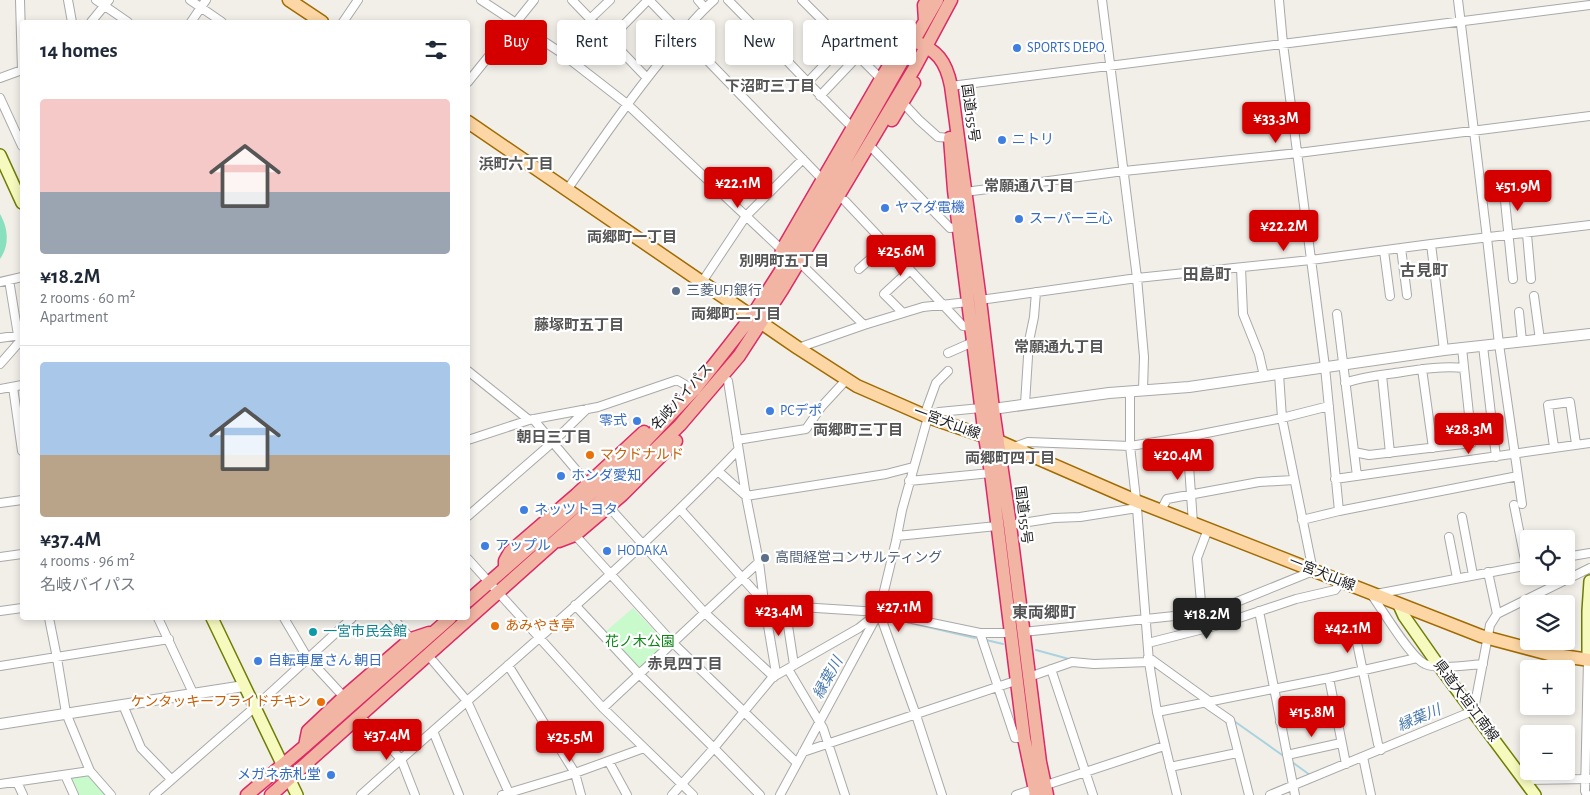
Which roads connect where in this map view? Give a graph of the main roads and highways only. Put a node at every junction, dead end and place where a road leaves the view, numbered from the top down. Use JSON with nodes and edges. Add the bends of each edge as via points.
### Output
{"nodes":[{"id":1,"x":289,"y":0,"type":"edge"},
{"id":2,"x":927,"y":0,"type":"edge"},
{"id":3,"x":937,"y":0,"type":"edge"},
{"id":4,"x":952,"y":0,"type":"edge"},
{"id":5,"x":319,"y":20,"type":"edge"},
{"id":6,"x":925,"y":21,"type":"junction"},
{"id":7,"x":916,"y":37,"type":"edge"},
{"id":8,"x":916,"y":41,"type":"edge"},
{"id":9,"x":926,"y":47,"type":"junction"},
{"id":10,"x":889,"y":65,"type":"edge"},
{"id":11,"x":900,"y":65,"type":"edge"},
{"id":12,"x":914,"y":69,"type":"junction"},
{"id":13,"x":470,"y":123,"type":"edge"},
{"id":14,"x":0,"y":155,"type":"edge"},
{"id":15,"x":20,"y":199,"type":"edge"},
{"id":16,"x":801,"y":258,"type":"junction"},
{"id":17,"x":782,"y":268,"type":"junction"},
{"id":18,"x":974,"y":301,"type":"junction"},
{"id":19,"x":756,"y":320,"type":"junction"},
{"id":20,"x":739,"y":356,"type":"junction"},
{"id":21,"x":987,"y":409,"type":"junction"},
{"id":22,"x":670,"y":416,"type":"junction"},
{"id":23,"x":985,"y":436,"type":"junction"},
{"id":24,"x":998,"y":442,"type":"junction"},
{"id":25,"x":626,"y":478,"type":"junction"},
{"id":26,"x":576,"y":495,"type":"junction"},
{"id":27,"x":622,"y":495,"type":"junction"},
{"id":28,"x":570,"y":513,"type":"junction"},
{"id":29,"x":1003,"y":525,"type":"junction"},
{"id":30,"x":551,"y":544,"type":"junction"},
{"id":31,"x":505,"y":568,"type":"junction"},
{"id":32,"x":1590,"y":581,"type":"edge"},
{"id":33,"x":470,"y":599,"type":"edge"},
{"id":34,"x":1399,"y":605,"type":"junction"},
{"id":35,"x":480,"y":607,"type":"junction"},
{"id":36,"x":1589,"y":611,"type":"edge"},
{"id":37,"x":470,"y":616,"type":"edge"},
{"id":38,"x":213,"y":620,"type":"edge"},
{"id":39,"x":448,"y":620,"type":"edge"},
{"id":40,"x":466,"y":620,"type":"edge"},
{"id":41,"x":434,"y":632,"type":"junction"},
{"id":42,"x":407,"y":643,"type":"junction"},
{"id":43,"x":1589,"y":660,"type":"edge"},
{"id":44,"x":395,"y":666,"type":"junction"},
{"id":45,"x":1023,"y":678,"type":"junction"},
{"id":46,"x":337,"y":736,"type":"junction"},
{"id":47,"x":305,"y":746,"type":"junction"},
{"id":48,"x":282,"y":764,"type":"junction"},
{"id":49,"x":290,"y":779,"type":"junction"},
{"id":50,"x":1040,"y":791,"type":"edge"},
{"id":51,"x":273,"y":794,"type":"edge"},
{"id":52,"x":247,"y":795,"type":"edge"},
{"id":53,"x":297,"y":795,"type":"edge"},
{"id":54,"x":1535,"y":795,"type":"edge"}],
"edges":[{"from":1,"to":5,"type":"main road"},
{"from":2,"to":6,"type":"highway","via":[[924,5]]},
{"from":3,"to":6,"type":"highway","name":"名岐バイパス"},
{"from":4,"to":9,"type":"highway","name":"名岐バイパス"},
{"from":6,"to":7,"type":"highway","name":"名岐バイパス"},
{"from":8,"to":9,"type":"highway","name":"国道155号"},
{"from":9,"to":12,"type":"highway","name":"名岐バイパス"},
{"from":9,"to":18,"type":"highway","name":"国道155号","via":[[947,78],[958,227]]},
{"from":9,"to":18,"type":"highway","name":"国道155号","via":[[942,60],[951,86],[965,192]]},
{"from":10,"to":17,"type":"highway","via":[[782,250]]},
{"from":11,"to":17,"type":"highway","name":"名岐バイパス"},
{"from":12,"to":16,"type":"highway","name":"名岐バイパス"},
{"from":12,"to":16,"type":"highway","via":[[916,80],[873,148],[816,250]]},
{"from":13,"to":19,"type":"main road","name":"一宮犬山線"},
{"from":14,"to":15,"type":"main road"},
{"from":16,"to":19,"type":"highway","name":"名岐バイパス"},
{"from":17,"to":19,"type":"highway","name":"名岐バイパス"},
{"from":18,"to":21,"type":"highway","name":"国道155号"},
{"from":18,"to":21,"type":"highway","name":"国道155号","via":[[971,327]]},
{"from":19,"to":20,"type":"highway","name":"名岐バイパス"},
{"from":19,"to":22,"type":"highway","name":"名岐バイパス"},
{"from":19,"to":23,"type":"main road","name":"一宮犬山線","via":[[857,386],[926,416]]},
{"from":20,"to":25,"type":"highway","name":"名岐バイパス","via":[[680,425]]},
{"from":20,"to":27,"type":"highway","via":[[728,381],[684,432]]},
{"from":21,"to":23,"type":"highway","name":"国道155号"},
{"from":21,"to":24,"type":"highway","name":"国道155号"},
{"from":22,"to":26,"type":"highway","via":[[651,426]]},
{"from":22,"to":28,"type":"highway","name":"名岐バイパス"},
{"from":23,"to":24,"type":"main road","name":"一宮犬山線"},
{"from":23,"to":29,"type":"highway","name":"国道155号"},
{"from":24,"to":29,"type":"highway","name":"国道155号"},
{"from":24,"to":34,"type":"main road","name":"一宮犬山線","via":[[1137,504],[1161,510]]},
{"from":25,"to":27,"type":"highway"},
{"from":25,"to":30,"type":"highway","name":"名岐バイパス"},
{"from":26,"to":28,"type":"highway"},
{"from":26,"to":31,"type":"highway","via":[[510,552]]},
{"from":27,"to":30,"type":"highway","via":[[574,535]]},
{"from":28,"to":31,"type":"highway","name":"名岐バイパス"},
{"from":29,"to":45,"type":"highway","name":"国道155号"},
{"from":30,"to":35,"type":"highway","name":"名岐バイパス"},
{"from":31,"to":33,"type":"highway","name":"名岐バイパス"},
{"from":32,"to":36,"type":"main road"},
{"from":34,"to":43,"type":"main road","name":"一宮犬山線","via":[[1488,638],[1549,654]]},
{"from":34,"to":54,"type":"main road","name":"県道大垣江南線","via":[[1439,666]]},
{"from":35,"to":37,"type":"highway","name":"名岐バイパス"},
{"from":35,"to":46,"type":"highway","via":[[475,622],[366,722]]},
{"from":36,"to":43,"type":"main road"},
{"from":38,"to":48,"type":"main road"},
{"from":39,"to":41,"type":"highway"},
{"from":40,"to":46,"type":"highway","name":"名岐バイパス"},
{"from":41,"to":42,"type":"highway"},
{"from":41,"to":44,"type":"highway"},
{"from":42,"to":44,"type":"highway"},
{"from":42,"to":47,"type":"highway","via":[[308,731]]},
{"from":44,"to":47,"type":"highway"},
{"from":45,"to":50,"type":"highway","name":"国道155号","via":[[1040,762]]},
{"from":45,"to":50,"type":"highway","name":"国道155号","via":[[1024,738]]},
{"from":46,"to":49,"type":"highway","name":"名岐バイパス"},
{"from":47,"to":48,"type":"highway"},
{"from":48,"to":49,"type":"main road"},
{"from":48,"to":52,"type":"highway"},
{"from":49,"to":51,"type":"highway","name":"名岐バイパス"},
{"from":49,"to":53,"type":"main road"}]}
